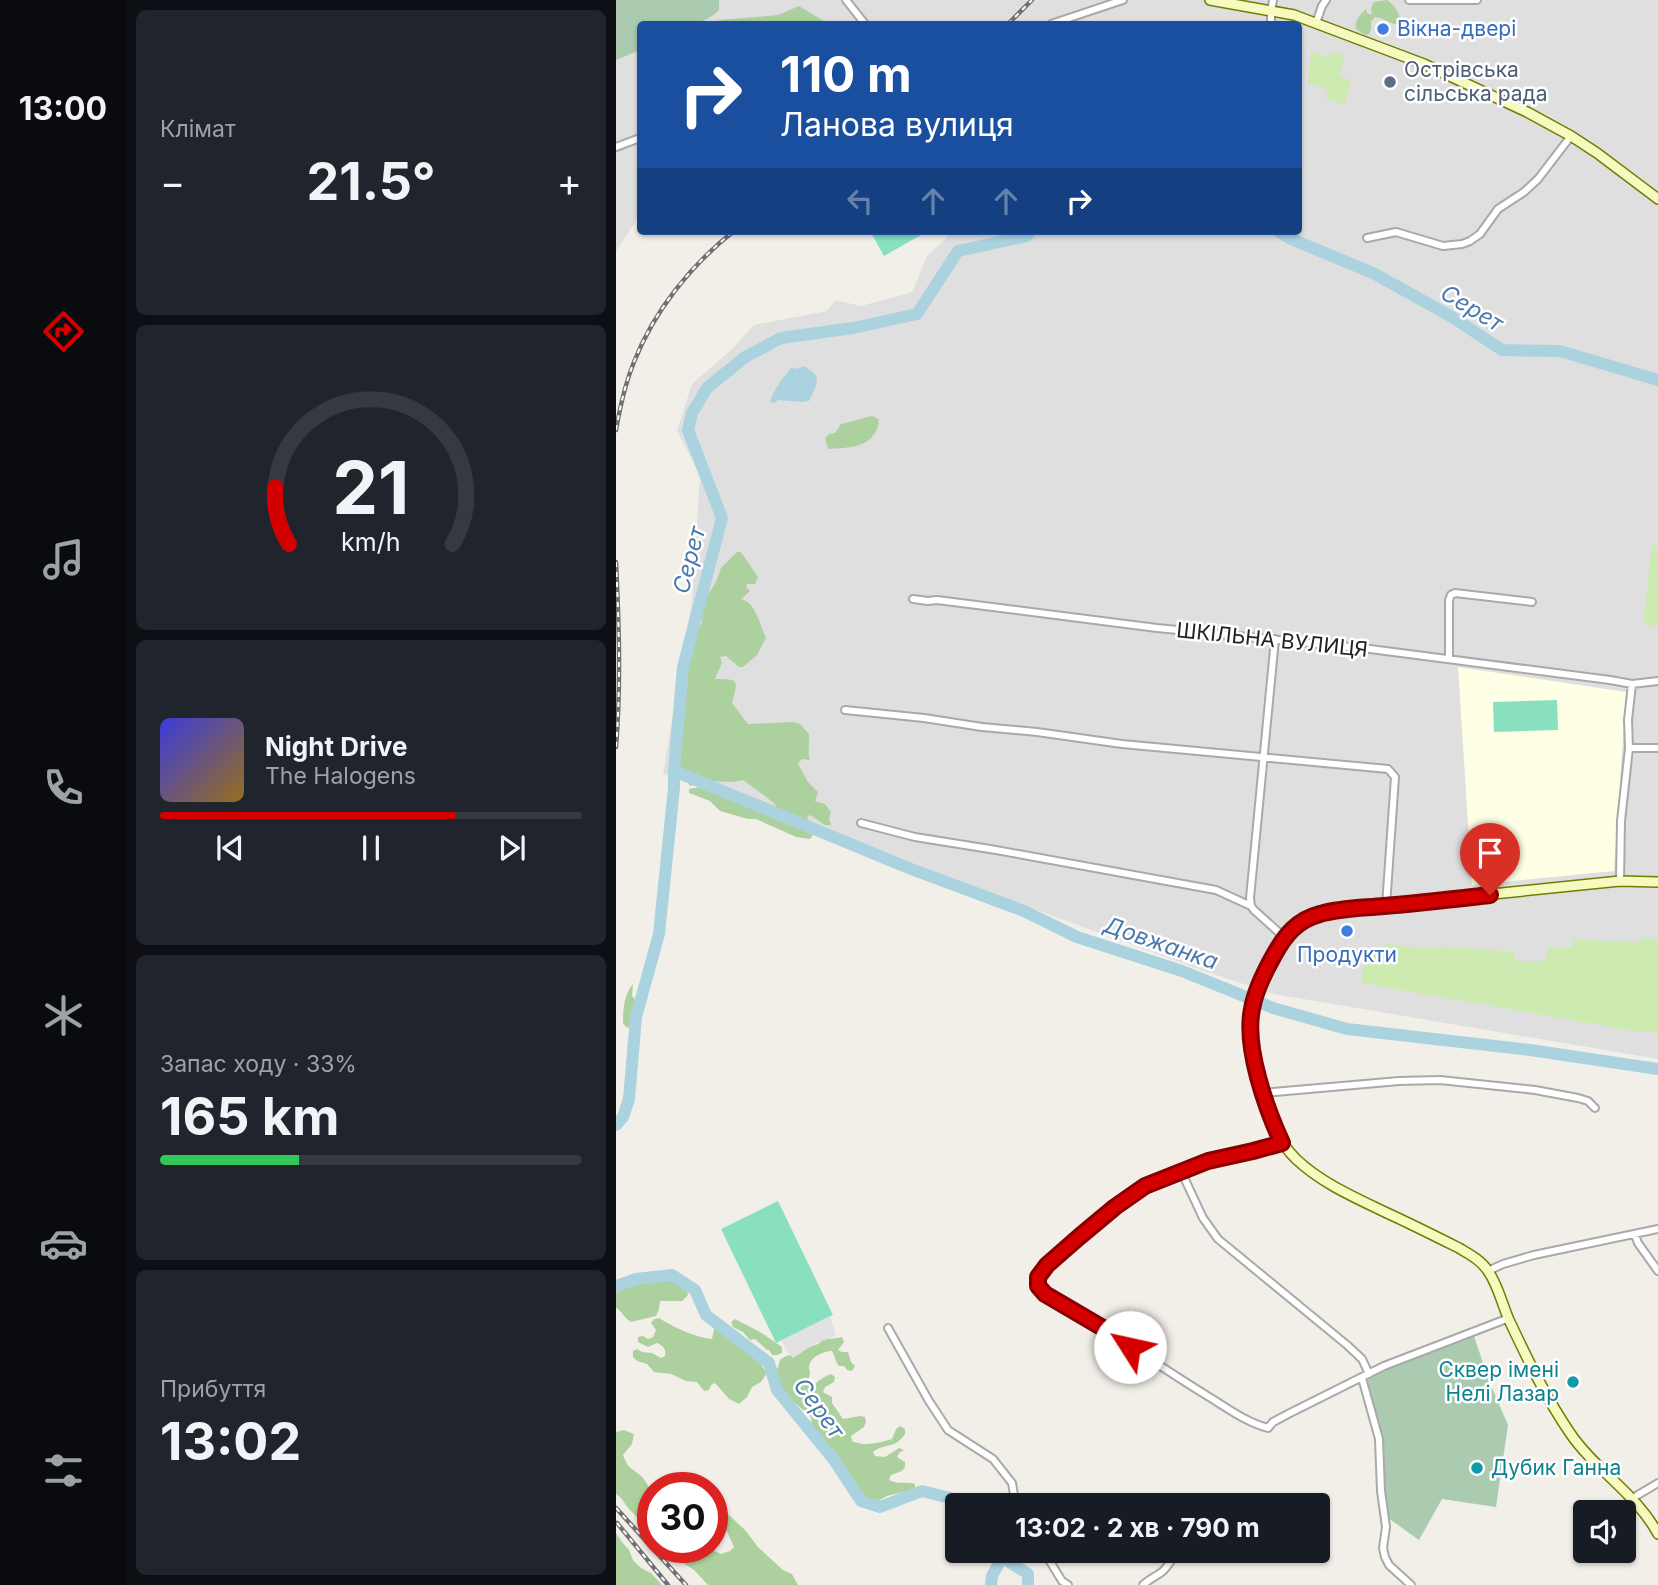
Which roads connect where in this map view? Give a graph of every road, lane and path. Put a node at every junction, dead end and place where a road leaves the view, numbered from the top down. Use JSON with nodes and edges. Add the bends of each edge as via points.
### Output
{"nodes":[{"id":1,"x":846,"y":0,"type":"edge"},
{"id":2,"x":1123,"y":0,"type":"edge"},
{"id":3,"x":1210,"y":0,"type":"edge"},
{"id":4,"x":1273,"y":0,"type":"edge"},
{"id":5,"x":1326,"y":0,"type":"edge"},
{"id":6,"x":1409,"y":0,"type":"edge"},
{"id":7,"x":1477,"y":0,"type":"edge"},
{"id":8,"x":1271,"y":11,"type":"junction"},
{"id":9,"x":863,"y":21,"type":"edge"},
{"id":10,"x":1060,"y":21,"type":"edge"},
{"id":11,"x":1271,"y":21,"type":"edge"},
{"id":12,"x":1316,"y":23,"type":"junction"},
{"id":13,"x":1571,"y":136,"type":"junction"},
{"id":14,"x":637,"y":139,"type":"edge"},
{"id":15,"x":616,"y":148,"type":"edge"},
{"id":16,"x":1658,"y":199,"type":"edge"},
{"id":17,"x":1367,"y":239,"type":"dead end"},
{"id":18,"x":913,"y":599,"type":"dead end"},
{"id":19,"x":1532,"y":602,"type":"dead end"},
{"id":20,"x":1275,"y":639,"type":"junction"},
{"id":21,"x":1449,"y":659,"type":"junction"},
{"id":22,"x":1658,"y":681,"type":"edge"},
{"id":23,"x":1632,"y":684,"type":"junction"},
{"id":24,"x":845,"y":710,"type":"dead end"},
{"id":25,"x":1629,"y":748,"type":"junction"},
{"id":26,"x":1658,"y":748,"type":"edge"},
{"id":27,"x":1265,"y":757,"type":"junction"},
{"id":28,"x":861,"y":824,"type":"dead end"},
{"id":29,"x":1620,"y":881,"type":"junction"},
{"id":30,"x":1658,"y":882,"type":"edge"},
{"id":31,"x":1251,"y":906,"type":"junction"},
{"id":32,"x":1385,"y":906,"type":"junction"},
{"id":33,"x":1284,"y":937,"type":"junction"},
{"id":34,"x":1263,"y":1093,"type":"junction"},
{"id":35,"x":1595,"y":1108,"type":"dead end"},
{"id":36,"x":1282,"y":1143,"type":"junction"},
{"id":37,"x":1181,"y":1171,"type":"junction"},
{"id":38,"x":1658,"y":1229,"type":"edge"},
{"id":39,"x":1635,"y":1234,"type":"junction"},
{"id":40,"x":1488,"y":1271,"type":"junction"},
{"id":41,"x":1658,"y":1271,"type":"edge"},
{"id":42,"x":1508,"y":1318,"type":"junction"},
{"id":43,"x":888,"y":1328,"type":"dead end"},
{"id":44,"x":1369,"y":1374,"type":"junction"},
{"id":45,"x":1362,"y":1378,"type":"junction"},
{"id":46,"x":1658,"y":1483,"type":"edge"},
{"id":47,"x":1014,"y":1493,"type":"edge"},
{"id":48,"x":1631,"y":1499,"type":"junction"},
{"id":49,"x":1658,"y":1534,"type":"edge"},
{"id":50,"x":1051,"y":1563,"type":"edge"},
{"id":51,"x":1169,"y":1563,"type":"edge"},
{"id":52,"x":1068,"y":1585,"type":"edge"},
{"id":53,"x":1143,"y":1585,"type":"edge"},
{"id":54,"x":1411,"y":1585,"type":"edge"}],
"edges":[{"from":1,"to":9,"type":"street"},
{"from":2,"to":10,"type":"street"},
{"from":3,"to":8,"type":"street"},
{"from":4,"to":8,"type":"street"},
{"from":5,"to":12,"type":"street"},
{"from":6,"to":7,"type":"street"},
{"from":8,"to":11,"type":"street"},
{"from":8,"to":12,"type":"street"},
{"from":12,"to":13,"type":"street","via":[[1424,64]]},
{"from":13,"to":16,"type":"street"},
{"from":13,"to":17,"type":"street","via":[[1538,179],[1498,209],[1470,241],[1443,246],[1396,232]]},
{"from":14,"to":15,"type":"street"},
{"from":18,"to":20,"type":"street","name":"ШКІЛЬНА ВУЛИЦЯ"},
{"from":19,"to":21,"type":"street","via":[[1451,595]]},
{"from":20,"to":21,"type":"street","name":"ШКІЛЬНА ВУЛИЦЯ"},
{"from":20,"to":27,"type":"street"},
{"from":21,"to":23,"type":"street","name":"ШКІЛЬНА ВУЛИЦЯ"},
{"from":22,"to":23,"type":"street","name":"ШКІЛЬНА ВУЛИЦЯ"},
{"from":23,"to":25,"type":"street"},
{"from":24,"to":27,"type":"street"},
{"from":25,"to":26,"type":"street"},
{"from":25,"to":29,"type":"street"},
{"from":27,"to":31,"type":"street"},
{"from":27,"to":32,"type":"street","via":[[1382,768],[1393,773]]},
{"from":28,"to":31,"type":"street","via":[[1216,890]]},
{"from":29,"to":30,"type":"street"},
{"from":29,"to":32,"type":"street"},
{"from":31,"to":33,"type":"street"},
{"from":32,"to":33,"type":"street","via":[[1319,914],[1303,920]]},
{"from":33,"to":34,"type":"street","via":[[1252,1009],[1250,1031]]},
{"from":34,"to":35,"type":"street","via":[[1440,1080],[1535,1090],[1588,1101]]},
{"from":34,"to":36,"type":"street"},
{"from":36,"to":37,"type":"street"},
{"from":36,"to":40,"type":"street","via":[[1326,1182],[1472,1255]]},
{"from":37,"to":44,"type":"street","via":[[1218,1239],[1348,1345]]},
{"from":37,"to":45,"type":"street","via":[[1145,1186],[1115,1207],[1047,1265],[1038,1277],[1038,1286],[1253,1424],[1268,1428]]},
{"from":38,"to":39,"type":"street"},
{"from":39,"to":40,"type":"street","via":[[1534,1255]]},
{"from":39,"to":41,"type":"street"},
{"from":40,"to":42,"type":"street"},
{"from":42,"to":44,"type":"street"},
{"from":42,"to":48,"type":"street","via":[[1569,1432]]},
{"from":43,"to":47,"type":"street","via":[[948,1430],[993,1459],[1012,1483]]},
{"from":44,"to":45,"type":"street"},
{"from":45,"to":54,"type":"street","via":[[1379,1439],[1385,1558]]},
{"from":46,"to":48,"type":"street"},
{"from":48,"to":49,"type":"street"},
{"from":50,"to":52,"type":"street"},
{"from":51,"to":53,"type":"street"}]}
